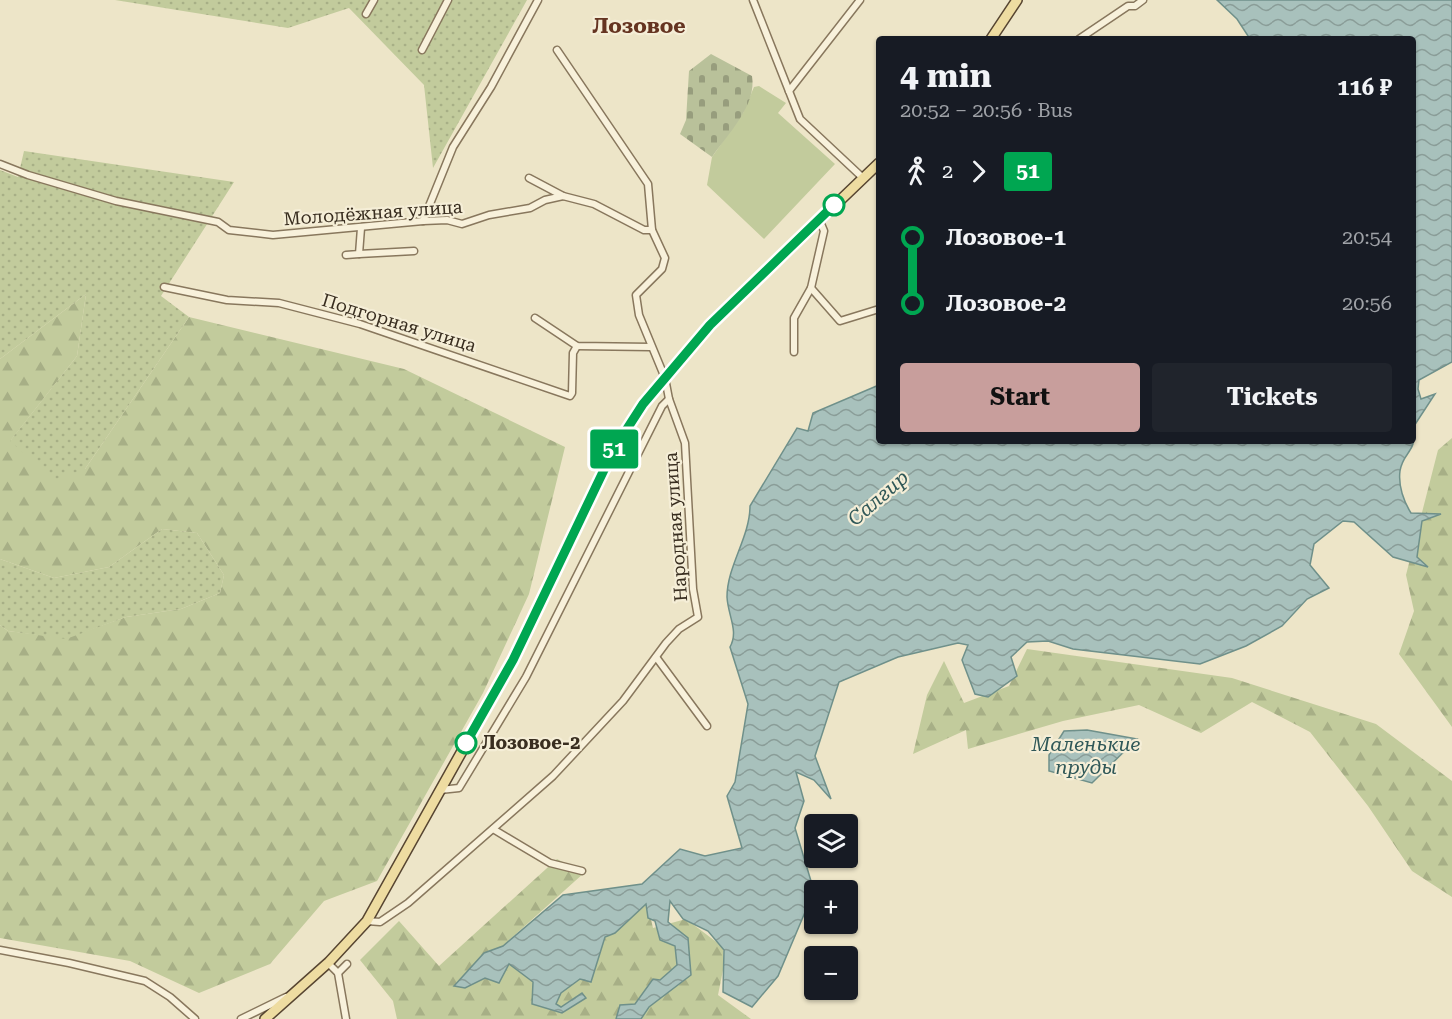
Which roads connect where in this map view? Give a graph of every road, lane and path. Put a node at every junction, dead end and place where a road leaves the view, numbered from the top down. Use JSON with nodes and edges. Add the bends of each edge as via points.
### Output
{"nodes":[{"id":1,"x":374,"y":0,"type":"edge"},
{"id":2,"x":448,"y":0,"type":"edge"},
{"id":3,"x":538,"y":0,"type":"edge"},
{"id":4,"x":753,"y":0,"type":"edge"},
{"id":5,"x":860,"y":0,"type":"edge"},
{"id":6,"x":1017,"y":0,"type":"edge"},
{"id":7,"x":1143,"y":0,"type":"edge"},
{"id":8,"x":366,"y":15,"type":"dead end"},
{"id":9,"x":993,"y":36,"type":"edge"},
{"id":10,"x":1083,"y":36,"type":"edge"},
{"id":11,"x":423,"y":50,"type":"dead end"},
{"id":12,"x":557,"y":50,"type":"dead end"},
{"id":13,"x":789,"y":92,"type":"junction"},
{"id":14,"x":0,"y":164,"type":"edge"},
{"id":15,"x":876,"y":166,"type":"edge"},
{"id":16,"x":529,"y":178,"type":"dead end"},
{"id":17,"x":863,"y":178,"type":"junction"},
{"id":18,"x":563,"y":196,"type":"junction"},
{"id":19,"x":819,"y":219,"type":"junction"},
{"id":20,"x":423,"y":221,"type":"junction"},
{"id":21,"x":361,"y":228,"type":"junction"},
{"id":22,"x":652,"y":230,"type":"junction"},
{"id":23,"x":414,"y":251,"type":"dead end"},
{"id":24,"x":359,"y":254,"type":"junction"},
{"id":25,"x":346,"y":255,"type":"dead end"},
{"id":26,"x":164,"y":287,"type":"dead end"},
{"id":27,"x":811,"y":288,"type":"junction"},
{"id":28,"x":876,"y":310,"type":"edge"},
{"id":29,"x":535,"y":318,"type":"dead end"},
{"id":30,"x":577,"y":346,"type":"junction"},
{"id":31,"x":651,"y":347,"type":"junction"},
{"id":32,"x":794,"y":352,"type":"dead end"},
{"id":33,"x":665,"y":378,"type":"junction"},
{"id":34,"x":669,"y":399,"type":"junction"},
{"id":35,"x":656,"y":657,"type":"junction"},
{"id":36,"x":707,"y":726,"type":"dead end"},
{"id":37,"x":441,"y":790,"type":"junction"},
{"id":38,"x":493,"y":829,"type":"junction"},
{"id":39,"x":582,"y":871,"type":"dead end"},
{"id":40,"x":367,"y":921,"type":"junction"},
{"id":41,"x":0,"y":950,"type":"edge"},
{"id":42,"x":328,"y":963,"type":"junction"},
{"id":43,"x":347,"y":964,"type":"dead end"},
{"id":44,"x":338,"y":973,"type":"junction"},
{"id":45,"x":295,"y":993,"type":"junction"},
{"id":46,"x":195,"y":1019,"type":"edge"},
{"id":47,"x":241,"y":1019,"type":"edge"},
{"id":48,"x":264,"y":1019,"type":"edge"},
{"id":49,"x":346,"y":1019,"type":"edge"}],
"edges":[{"from":1,"to":8,"type":"street"},
{"from":2,"to":11,"type":"street"},
{"from":3,"to":20,"type":"street","via":[[453,147]]},
{"from":4,"to":13,"type":"street"},
{"from":5,"to":13,"type":"street"},
{"from":6,"to":9,"type":"main road"},
{"from":7,"to":10,"type":"street"},
{"from":12,"to":22,"type":"street","via":[[648,184]]},
{"from":13,"to":17,"type":"street","via":[[800,119]]},
{"from":14,"to":21,"type":"street","name":"Молодёжная улица","via":[[116,201],[218,222],[229,230],[273,235]]},
{"from":15,"to":17,"type":"main road"},
{"from":16,"to":18,"type":"street"},
{"from":17,"to":19,"type":"main road"},
{"from":18,"to":20,"type":"street","name":"Молодёжная улица","via":[[462,224]]},
{"from":18,"to":22,"type":"street","via":[[594,204],[644,230]]},
{"from":19,"to":27,"type":"street","via":[[824,231]]},
{"from":19,"to":33,"type":"main road","via":[[710,325]]},
{"from":20,"to":21,"type":"street","name":"Молодёжная улица"},
{"from":21,"to":24,"type":"street"},
{"from":22,"to":31,"type":"street","name":"Народная улица","via":[[664,264],[636,296]]},
{"from":23,"to":24,"type":"street"},
{"from":24,"to":25,"type":"street"},
{"from":26,"to":30,"type":"street","name":"Подгорная улица","via":[[227,300],[279,303],[360,324],[570,396]]},
{"from":27,"to":28,"type":"street","via":[[840,321]]},
{"from":27,"to":32,"type":"street","via":[[794,318]]},
{"from":29,"to":30,"type":"street"},
{"from":30,"to":31,"type":"street"},
{"from":31,"to":33,"type":"street","name":"Народная улица"},
{"from":33,"to":34,"type":"street","name":"Народная улица"},
{"from":33,"to":37,"type":"main road","via":[[614,449],[513,660]]},
{"from":34,"to":35,"type":"street","name":"Народная улица","via":[[686,443],[693,589],[698,617],[679,629]]},
{"from":34,"to":37,"type":"street","via":[[662,406],[526,677],[459,788]]},
{"from":35,"to":36,"type":"street"},
{"from":35,"to":38,"type":"street","name":"Народная улица","via":[[592,738]]},
{"from":37,"to":40,"type":"main road"},
{"from":38,"to":39,"type":"street","via":[[550,863]]},
{"from":38,"to":40,"type":"street","name":"Народная улица","via":[[408,903],[380,922]]},
{"from":40,"to":42,"type":"main road"},
{"from":41,"to":46,"type":"street","via":[[145,981]]},
{"from":42,"to":44,"type":"street"},
{"from":42,"to":45,"type":"main road"},
{"from":43,"to":44,"type":"street"},
{"from":44,"to":49,"type":"street"},
{"from":45,"to":47,"type":"street"},
{"from":45,"to":48,"type":"main road"}]}
